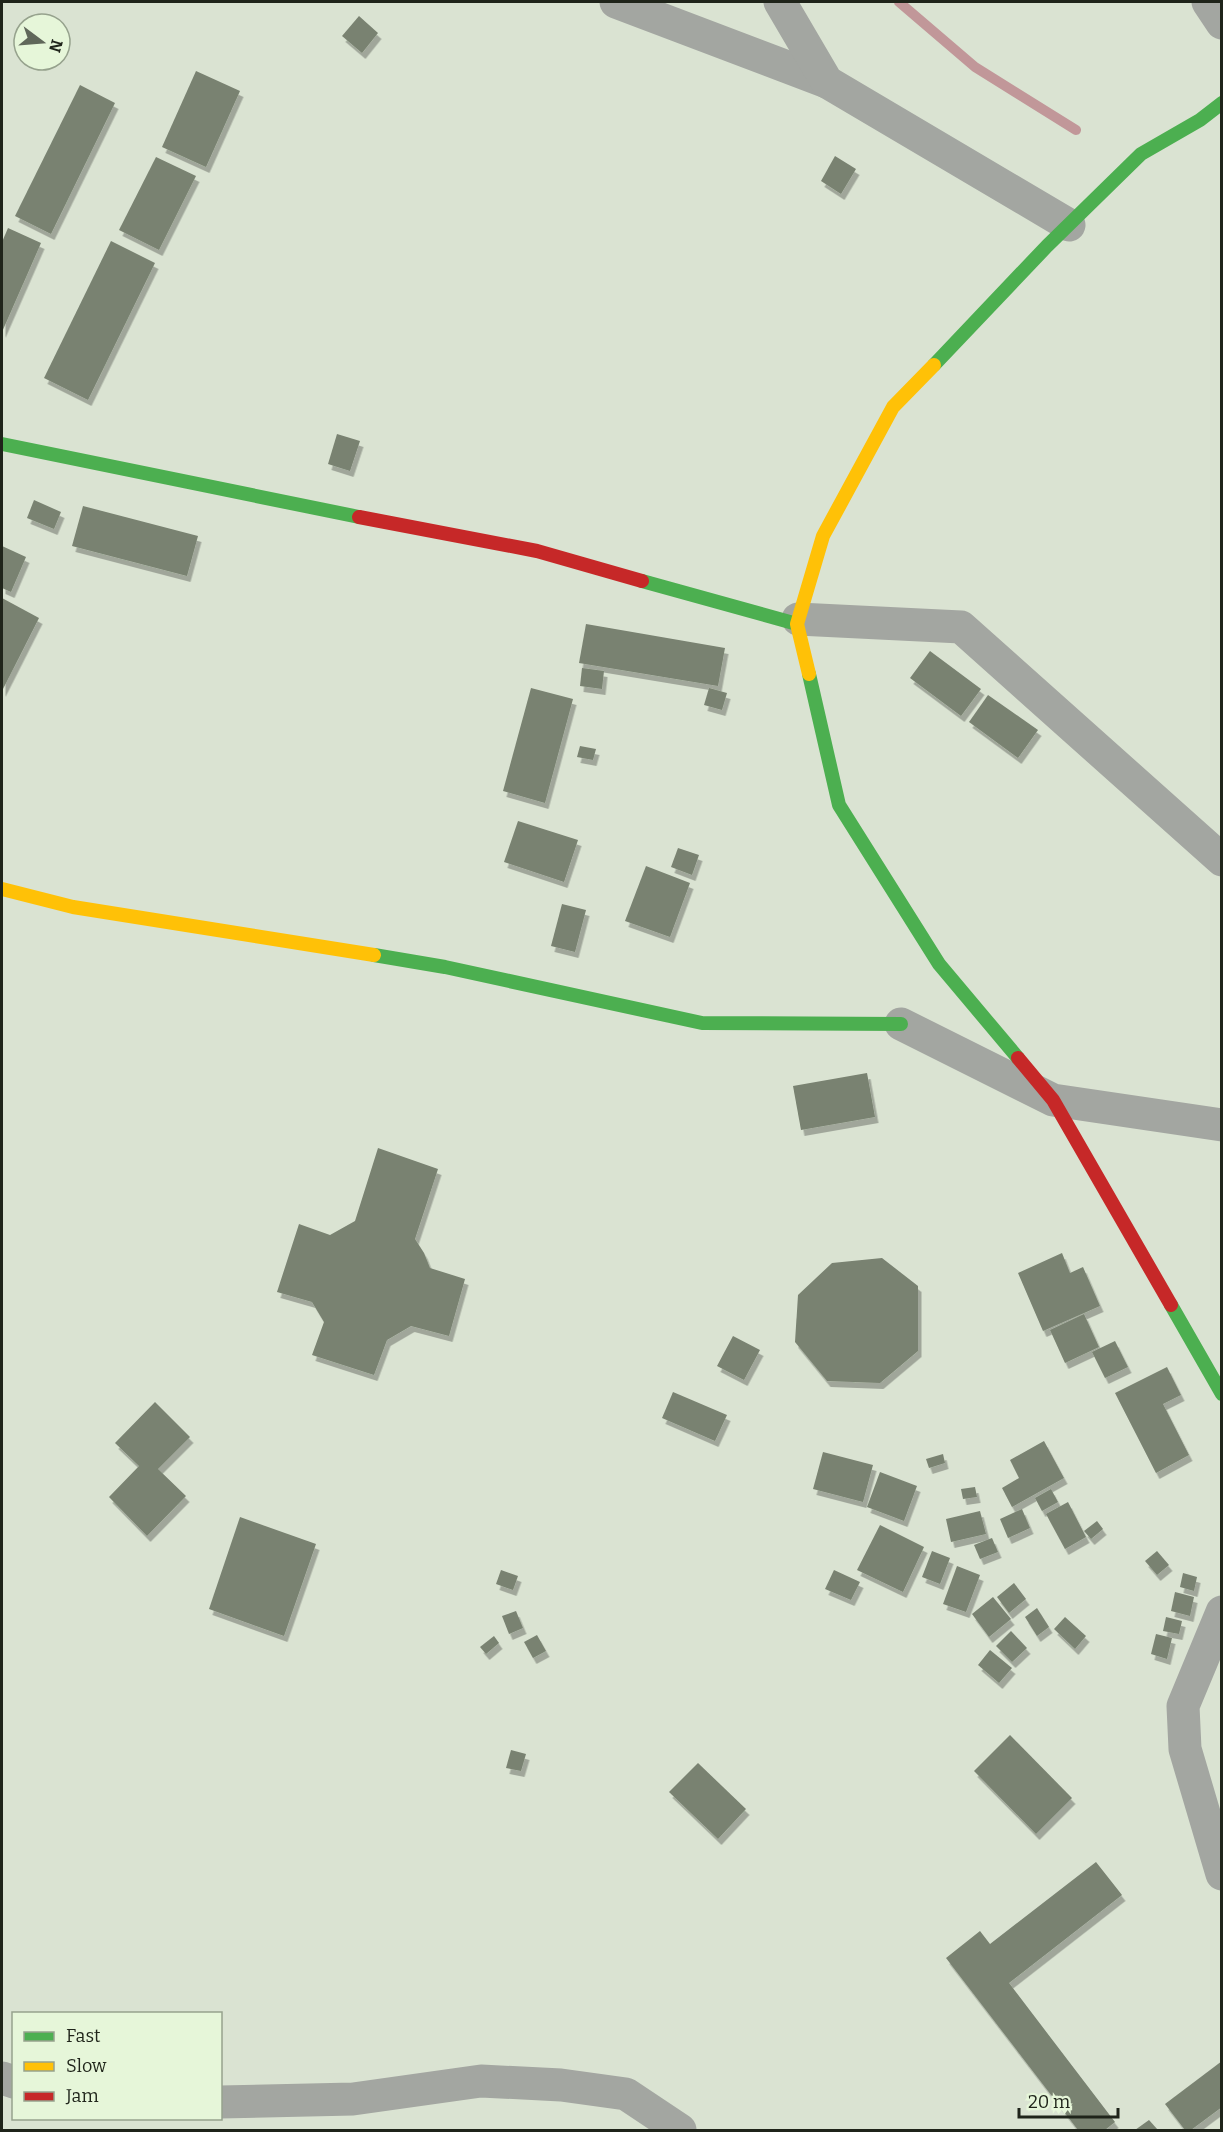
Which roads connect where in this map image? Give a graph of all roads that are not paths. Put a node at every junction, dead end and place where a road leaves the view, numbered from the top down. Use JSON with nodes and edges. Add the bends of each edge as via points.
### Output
{"nodes":[{"id":1,"x":616,"y":2,"type":"edge"},
{"id":2,"x":780,"y":2,"type":"edge"},
{"id":3,"x":1208,"y":2,"type":"edge"},
{"id":4,"x":1221,"y":24,"type":"edge"},
{"id":5,"x":827,"y":82,"type":"junction"},
{"id":6,"x":1221,"y":103,"type":"edge"},
{"id":7,"x":1069,"y":225,"type":"junction"},
{"id":8,"x":2,"y":444,"type":"edge"},
{"id":9,"x":797,"y":621,"type":"junction"},
{"id":10,"x":1221,"y":860,"type":"edge"},
{"id":11,"x":2,"y":889,"type":"edge"},
{"id":12,"x":901,"y":1024,"type":"joint"},
{"id":13,"x":1053,"y":1100,"type":"junction"},
{"id":14,"x":1221,"y":1125,"type":"edge"},
{"id":15,"x":1221,"y":1394,"type":"edge"},
{"id":16,"x":1221,"y":1612,"type":"edge"},
{"id":17,"x":1221,"y":1874,"type":"edge"},
{"id":18,"x":222,"y":2102,"type":"edge"},
{"id":19,"x":680,"y":2130,"type":"edge"}],
"edges":[{"from":1,"to":5,"type":"street"},
{"from":2,"to":5,"type":"street"},
{"from":3,"to":4,"type":"street"},
{"from":5,"to":7,"type":"street"},
{"from":6,"to":7,"type":"street","via":[[1200,120],[1141,154]]},
{"from":7,"to":9,"type":"street","via":[[893,406],[823,536]]},
{"from":8,"to":9,"type":"street","via":[[537,551]]},
{"from":9,"to":10,"type":"street","via":[[961,627]]},
{"from":9,"to":13,"type":"street","via":[[838,805],[939,964]]},
{"from":11,"to":12,"type":"street","via":[[73,907],[445,967],[702,1023]]},
{"from":12,"to":13,"type":"street"},
{"from":13,"to":14,"type":"street"},
{"from":13,"to":15,"type":"street"},
{"from":16,"to":17,"type":"street","via":[[1183,1706],[1185,1749]]},
{"from":18,"to":19,"type":"street","via":[[353,2099],[481,2080],[626,2094]]}]}
